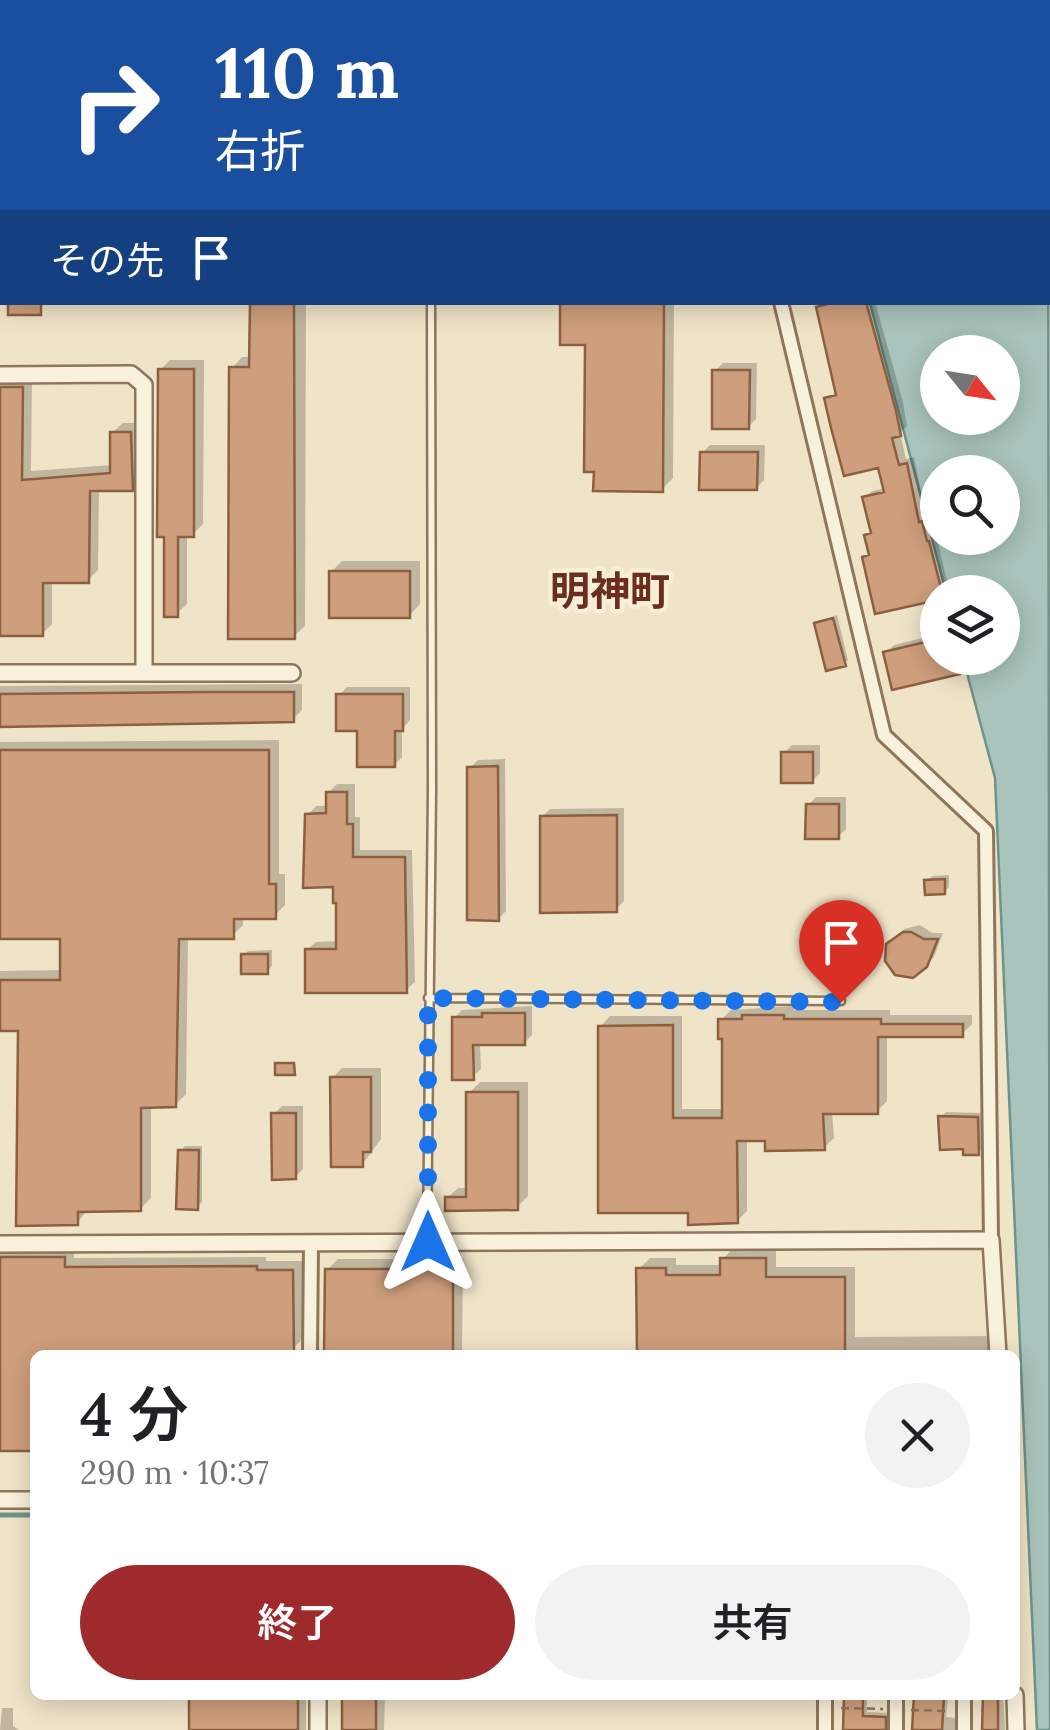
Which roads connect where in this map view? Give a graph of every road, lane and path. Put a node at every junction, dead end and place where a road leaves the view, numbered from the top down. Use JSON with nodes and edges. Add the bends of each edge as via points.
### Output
{"nodes":[{"id":1,"x":431,"y":305,"type":"edge"},
{"id":2,"x":782,"y":305,"type":"edge"},
{"id":3,"x":0,"y":375,"type":"edge"},
{"id":4,"x":292,"y":672,"type":"dead end"},
{"id":5,"x":0,"y":673,"type":"edge"},
{"id":6,"x":144,"y":673,"type":"junction"},
{"id":7,"x":428,"y":998,"type":"junction"},
{"id":8,"x":841,"y":1002,"type":"dead end"},
{"id":9,"x":991,"y":1240,"type":"junction"},
{"id":10,"x":311,"y":1242,"type":"junction"},
{"id":11,"x":428,"y":1242,"type":"junction"},
{"id":12,"x":0,"y":1244,"type":"edge"},
{"id":13,"x":310,"y":1350,"type":"edge"},
{"id":14,"x":998,"y":1350,"type":"edge"},
{"id":15,"x":0,"y":1500,"type":"edge"},
{"id":16,"x":30,"y":1500,"type":"edge"},
{"id":17,"x":318,"y":1700,"type":"edge"},
{"id":18,"x":825,"y":1700,"type":"edge"},
{"id":19,"x":896,"y":1700,"type":"edge"},
{"id":20,"x":964,"y":1700,"type":"edge"},
{"id":21,"x":1015,"y":1700,"type":"edge"},
{"id":22,"x":318,"y":1730,"type":"edge"},
{"id":23,"x":825,"y":1730,"type":"edge"},
{"id":24,"x":896,"y":1730,"type":"edge"},
{"id":25,"x":964,"y":1730,"type":"edge"},
{"id":26,"x":1016,"y":1730,"type":"edge"}],
"edges":[{"from":1,"to":7,"type":"lane"},
{"from":2,"to":9,"type":"street","via":[[884,735],[986,831]]},
{"from":3,"to":6,"type":"street","via":[[131,374],[144,386]]},
{"from":4,"to":6,"type":"street"},
{"from":5,"to":6,"type":"street"},
{"from":7,"to":8,"type":"lane"},
{"from":7,"to":11,"type":"lane"},
{"from":9,"to":11,"type":"street"},
{"from":9,"to":14,"type":"street"},
{"from":10,"to":11,"type":"street"},
{"from":10,"to":12,"type":"street"},
{"from":10,"to":13,"type":"street"},
{"from":15,"to":16,"type":"street"},
{"from":17,"to":22,"type":"street"},
{"from":18,"to":23,"type":"street"},
{"from":19,"to":24,"type":"street"},
{"from":20,"to":25,"type":"street"},
{"from":21,"to":26,"type":"street"}]}
